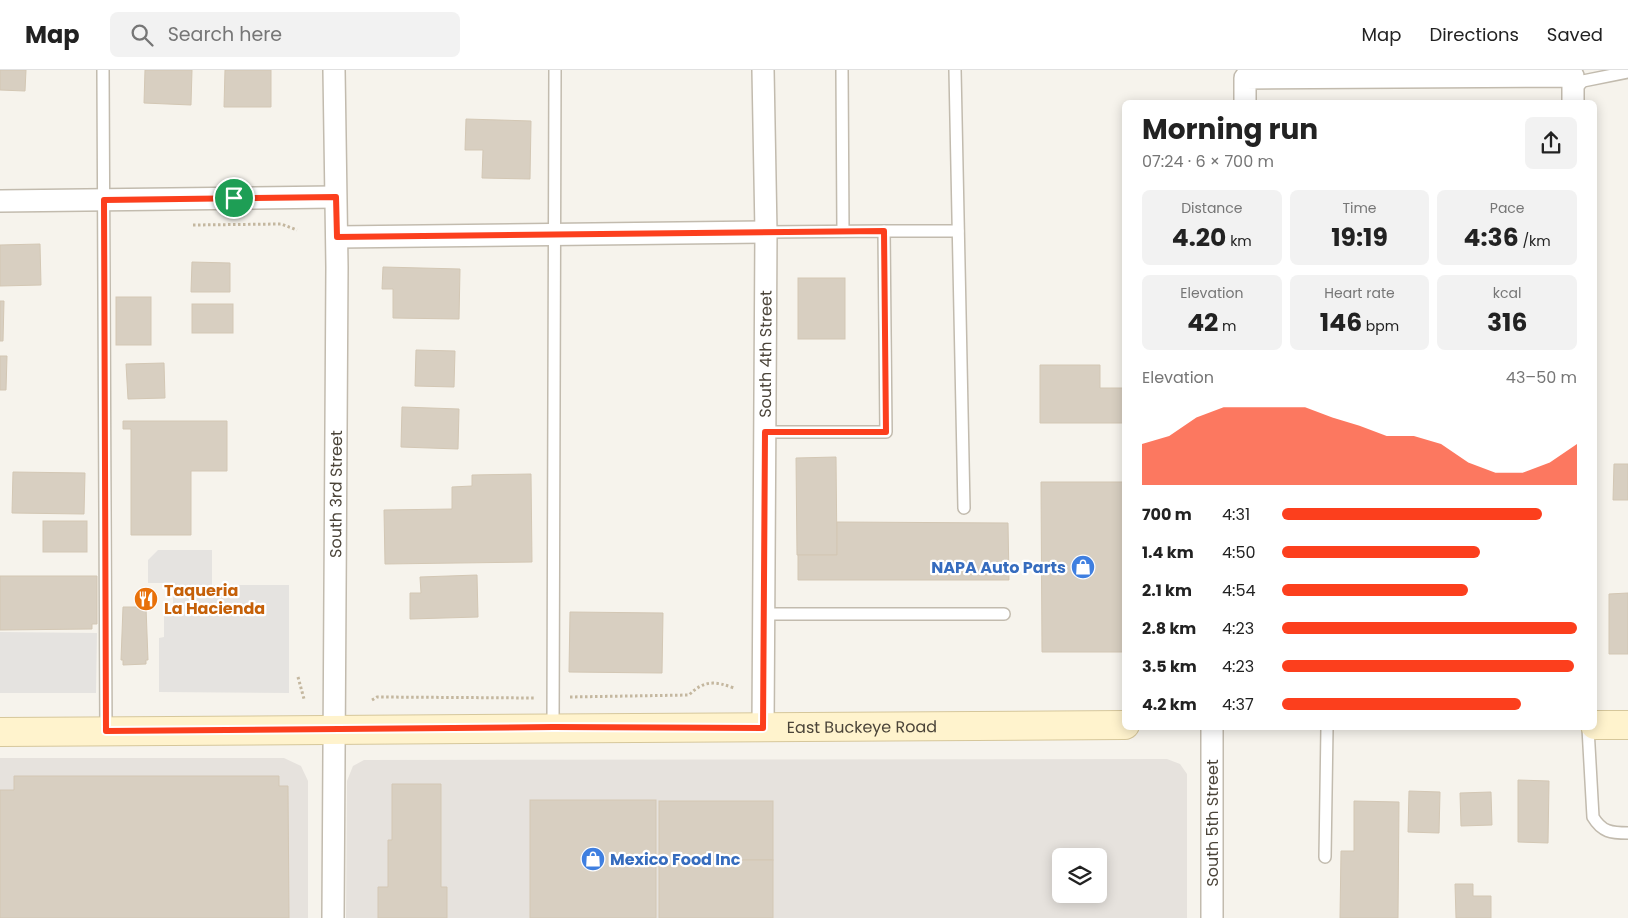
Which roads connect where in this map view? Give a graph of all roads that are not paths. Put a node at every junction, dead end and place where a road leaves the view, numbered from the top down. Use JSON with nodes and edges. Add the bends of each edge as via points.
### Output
{"nodes":[{"id":1,"x":104,"y":70,"type":"edge"},
{"id":2,"x":334,"y":70,"type":"edge"},
{"id":3,"x":555,"y":70,"type":"edge"},
{"id":4,"x":763,"y":70,"type":"edge"},
{"id":5,"x":842,"y":70,"type":"edge"},
{"id":6,"x":954,"y":70,"type":"edge"},
{"id":7,"x":1628,"y":72,"type":"edge"},
{"id":8,"x":1573,"y":90,"type":"edge"},
{"id":9,"x":1244,"y":100,"type":"edge"},
{"id":10,"x":336,"y":197,"type":"junction"},
{"id":11,"x":104,"y":200,"type":"junction"},
{"id":12,"x":0,"y":201,"type":"edge"},
{"id":13,"x":843,"y":231,"type":"junction"},
{"id":14,"x":884,"y":231,"type":"junction"},
{"id":15,"x":958,"y":231,"type":"junction"},
{"id":16,"x":766,"y":232,"type":"junction"},
{"id":17,"x":553,"y":234,"type":"junction"},
{"id":18,"x":337,"y":237,"type":"junction"},
{"id":19,"x":765,"y":432,"type":"junction"},
{"id":20,"x":964,"y":508,"type":"dead end"},
{"id":21,"x":764,"y":614,"type":"junction"},
{"id":22,"x":1004,"y":614,"type":"dead end"},
{"id":23,"x":1122,"y":725,"type":"edge"},
{"id":24,"x":1597,"y":725,"type":"edge"},
{"id":25,"x":1628,"y":725,"type":"edge"},
{"id":26,"x":553,"y":727,"type":"junction"},
{"id":27,"x":763,"y":728,"type":"junction"},
{"id":28,"x":336,"y":729,"type":"junction"},
{"id":29,"x":1212,"y":730,"type":"edge"},
{"id":30,"x":1326,"y":730,"type":"edge"},
{"id":31,"x":1588,"y":730,"type":"edge"},
{"id":32,"x":106,"y":731,"type":"junction"},
{"id":33,"x":0,"y":732,"type":"edge"},
{"id":34,"x":1628,"y":832,"type":"edge"},
{"id":35,"x":1325,"y":857,"type":"dead end"},
{"id":36,"x":333,"y":918,"type":"edge"},
{"id":37,"x":1212,"y":918,"type":"edge"}],
"edges":[{"from":1,"to":11,"type":"lane"},
{"from":2,"to":10,"type":"street","name":"South 3rd Street"},
{"from":3,"to":17,"type":"lane"},
{"from":4,"to":16,"type":"street","name":"South 4th Street"},
{"from":5,"to":13,"type":"lane"},
{"from":6,"to":15,"type":"lane"},
{"from":7,"to":8,"type":"lane","via":[[1583,81]]},
{"from":8,"to":9,"type":"street","via":[[1245,78]]},
{"from":10,"to":11,"type":"street"},
{"from":10,"to":18,"type":"street","name":"South 3rd Street"},
{"from":11,"to":12,"type":"street"},
{"from":11,"to":32,"type":"lane"},
{"from":13,"to":14,"type":"lane"},
{"from":13,"to":16,"type":"lane"},
{"from":14,"to":15,"type":"lane"},
{"from":14,"to":19,"type":"lane","via":[[886,432]]},
{"from":15,"to":20,"type":"lane"},
{"from":16,"to":17,"type":"street"},
{"from":16,"to":19,"type":"street","name":"South 4th Street"},
{"from":17,"to":18,"type":"street"},
{"from":17,"to":26,"type":"lane"},
{"from":18,"to":28,"type":"street","name":"South 3rd Street"},
{"from":19,"to":21,"type":"street","name":"South 4th Street"},
{"from":21,"to":22,"type":"lane"},
{"from":21,"to":27,"type":"street","name":"South 4th Street"},
{"from":23,"to":27,"type":"main road","name":"East Buckeye Road"},
{"from":24,"to":25,"type":"main road"},
{"from":26,"to":27,"type":"main road","name":"East Buckeye Road"},
{"from":26,"to":28,"type":"main road","name":"East Buckeye Road"},
{"from":28,"to":32,"type":"main road","name":"East Buckeye Road"},
{"from":28,"to":36,"type":"street","name":"South 3rd Street"},
{"from":29,"to":37,"type":"street","name":"South 5th Street"},
{"from":30,"to":35,"type":"lane"},
{"from":31,"to":34,"type":"lane","via":[[1593,817],[1607,832]]},
{"from":32,"to":33,"type":"main road","name":"East Buckeye Road"}]}
